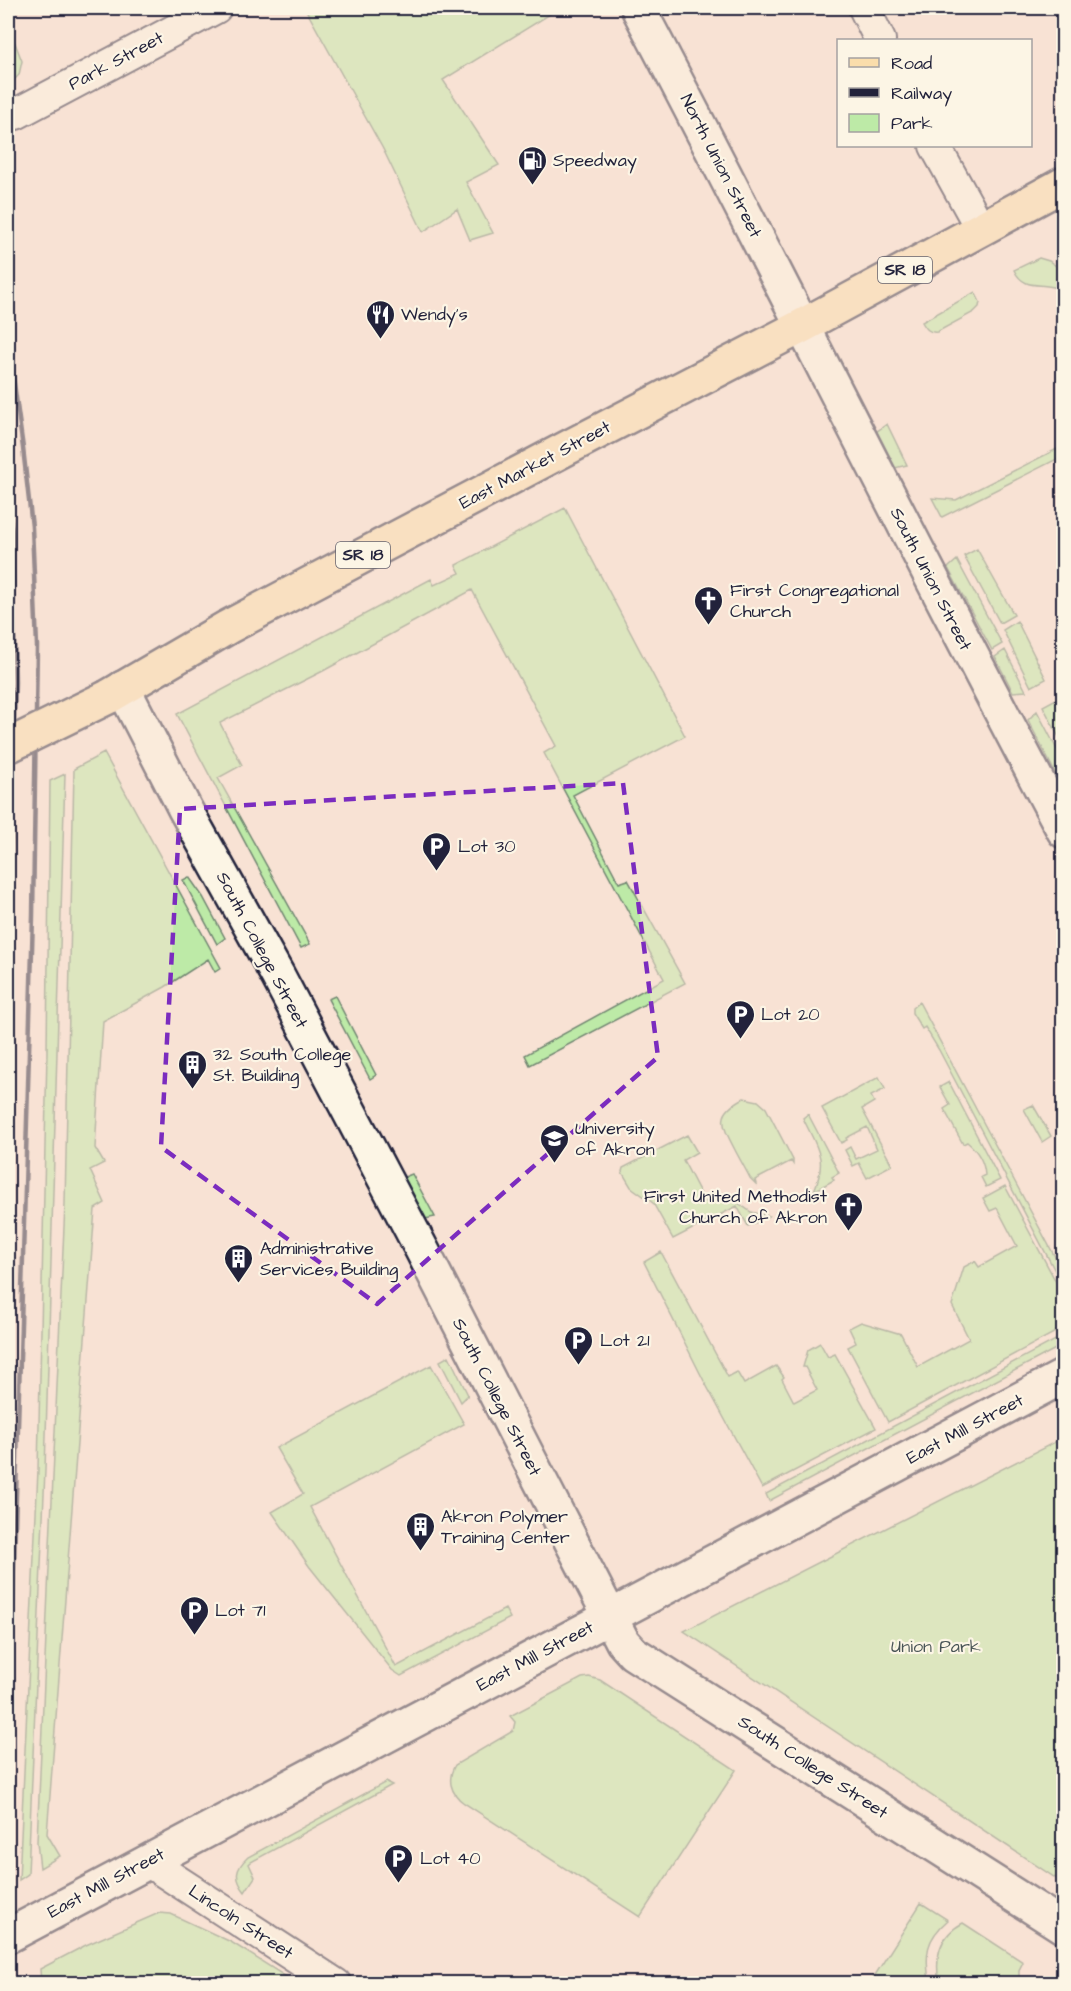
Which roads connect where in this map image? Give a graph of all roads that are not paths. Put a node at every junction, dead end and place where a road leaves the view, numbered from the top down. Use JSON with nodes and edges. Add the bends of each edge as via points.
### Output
{"nodes":[{"id":1,"x":216,"y":8,"type":"edge"},
{"id":2,"x":638,"y":8,"type":"edge"},
{"id":3,"x":864,"y":8,"type":"edge"},
{"id":4,"x":880,"y":39,"type":"edge"},
{"id":5,"x":16,"y":114,"type":"dead end"},
{"id":6,"x":936,"y":147,"type":"edge"},
{"id":7,"x":1063,"y":184,"type":"edge"},
{"id":8,"x":981,"y":229,"type":"junction"},
{"id":9,"x":802,"y":326,"type":"junction"},
{"id":10,"x":115,"y":693,"type":"junction"},
{"id":11,"x":8,"y":746,"type":"edge"},
{"id":12,"x":1064,"y":831,"type":"edge"},
{"id":13,"x":1064,"y":1376,"type":"edge"},
{"id":14,"x":609,"y":1617,"type":"junction"},
{"id":15,"x":147,"y":1861,"type":"junction"},
{"id":16,"x":1064,"y":1927,"type":"edge"},
{"id":17,"x":8,"y":1936,"type":"edge"},
{"id":18,"x":336,"y":1983,"type":"edge"}],
"edges":[{"from":1,"to":5,"type":"street","name":"Park Street"},
{"from":2,"to":9,"type":"street","name":"North Union Street"},
{"from":3,"to":4,"type":"street"},
{"from":6,"to":8,"type":"street"},
{"from":7,"to":8,"type":"main road","name":"East Market Street","number":"SR 18"},
{"from":8,"to":9,"type":"main road","name":"East Market Street","number":"SR 18"},
{"from":9,"to":10,"type":"main road","name":"East Market Street","number":"SR 18","via":[[228,627]]},
{"from":9,"to":12,"type":"street","name":"South Union Street"},
{"from":10,"to":11,"type":"main road","name":"East Market Street","number":"SR 18","bridge":true},
{"from":10,"to":14,"type":"street","name":"South College Street","via":[[278,976]]},
{"from":13,"to":14,"type":"street","name":"East Mill Street"},
{"from":14,"to":15,"type":"street","name":"East Mill Street"},
{"from":14,"to":16,"type":"street","name":"South College Street","via":[[633,1653]]},
{"from":15,"to":17,"type":"street","name":"East Mill Street"},
{"from":15,"to":18,"type":"street","name":"Lincoln Street"}]}
